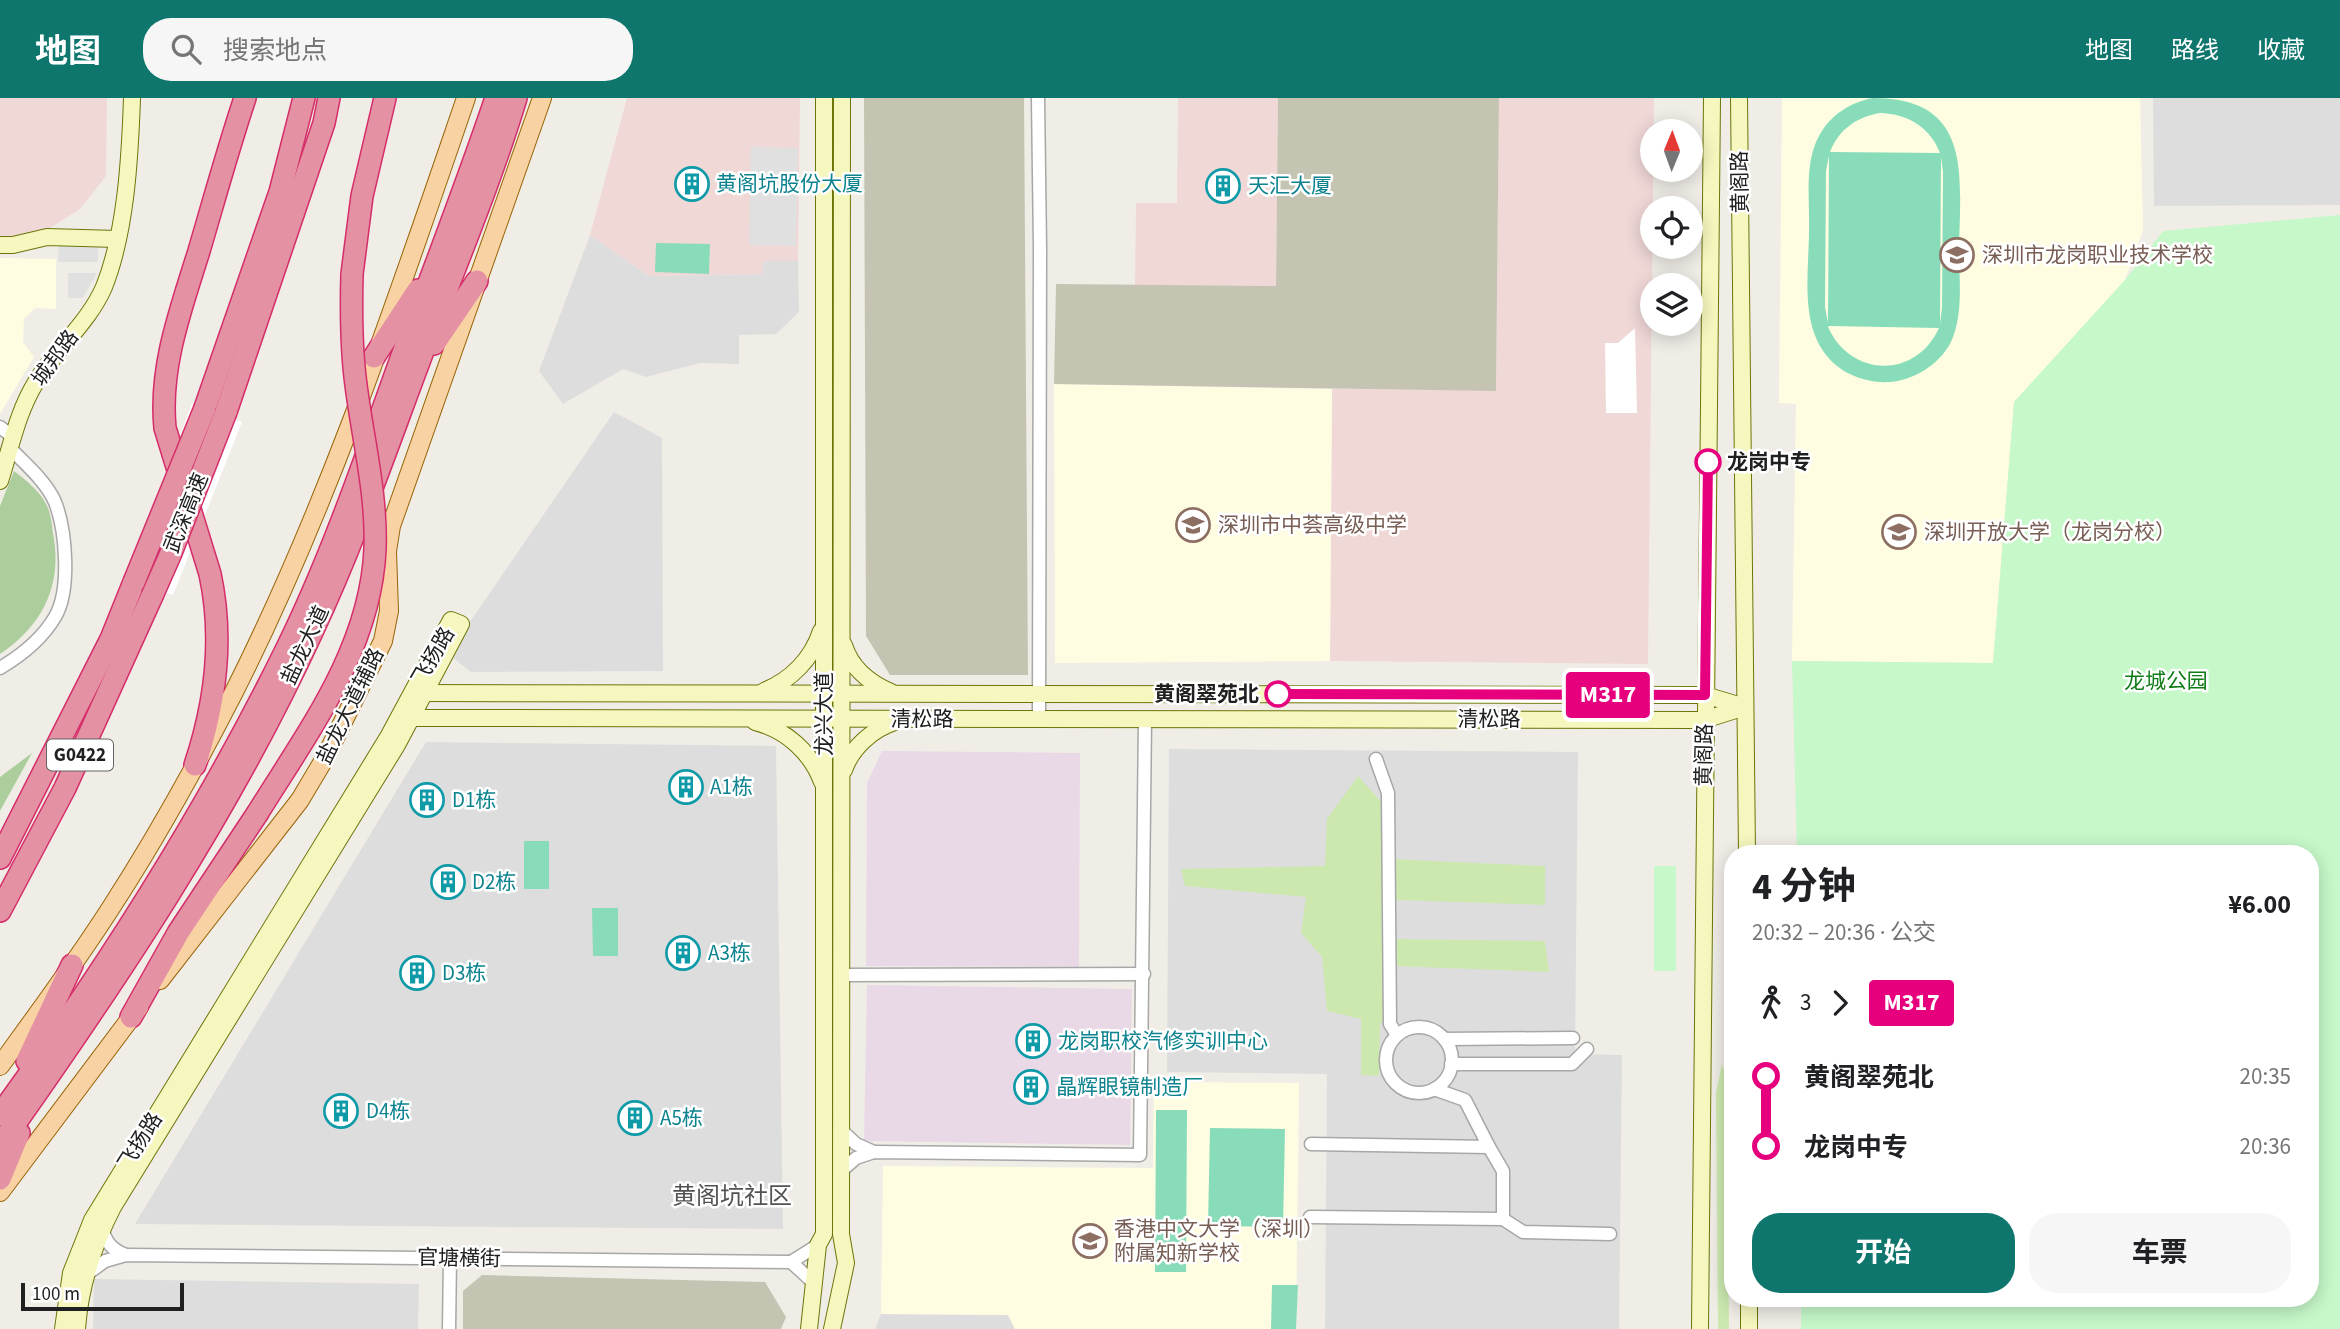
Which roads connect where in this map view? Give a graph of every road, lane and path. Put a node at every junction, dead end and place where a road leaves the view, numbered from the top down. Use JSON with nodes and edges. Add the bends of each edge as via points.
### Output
{"nodes":[{"id":1,"x":132,"y":98,"type":"edge"},
{"id":2,"x":245,"y":98,"type":"edge"},
{"id":3,"x":304,"y":98,"type":"edge"},
{"id":4,"x":329,"y":98,"type":"edge"},
{"id":5,"x":385,"y":98,"type":"edge"},
{"id":6,"x":466,"y":98,"type":"edge"},
{"id":7,"x":496,"y":98,"type":"edge"},
{"id":8,"x":516,"y":98,"type":"edge"},
{"id":9,"x":542,"y":98,"type":"edge"},
{"id":10,"x":824,"y":98,"type":"edge"},
{"id":11,"x":842,"y":98,"type":"edge"},
{"id":12,"x":1038,"y":98,"type":"edge"},
{"id":13,"x":1712,"y":98,"type":"edge"},
{"id":14,"x":1739,"y":98,"type":"edge"},
{"id":15,"x":117,"y":239,"type":"junction"},
{"id":16,"x":0,"y":245,"type":"edge"},
{"id":17,"x":438,"y":259,"type":"junction"},
{"id":18,"x":477,"y":281,"type":"junction"},
{"id":19,"x":374,"y":356,"type":"junction"},
{"id":20,"x":415,"y":372,"type":"junction"},
{"id":21,"x":216,"y":410,"type":"junction"},
{"id":22,"x":8,"y":437,"type":"edge"},
{"id":23,"x":0,"y":481,"type":"edge"},
{"id":24,"x":824,"y":618,"type":"junction"},
{"id":25,"x":842,"y":635,"type":"junction"},
{"id":26,"x":0,"y":668,"type":"edge"},
{"id":27,"x":418,"y":693,"type":"joint"},
{"id":28,"x":750,"y":694,"type":"junction"},
{"id":29,"x":824,"y":694,"type":"junction"},
{"id":30,"x":842,"y":694,"type":"junction"},
{"id":31,"x":897,"y":694,"type":"junction"},
{"id":32,"x":1039,"y":694,"type":"junction"},
{"id":33,"x":1705,"y":695,"type":"junction"},
{"id":34,"x":1745,"y":707,"type":"junction"},
{"id":35,"x":406,"y":715,"type":"junction"},
{"id":36,"x":743,"y":718,"type":"junction"},
{"id":37,"x":824,"y":719,"type":"junction"},
{"id":38,"x":841,"y":719,"type":"junction"},
{"id":39,"x":904,"y":719,"type":"junction"},
{"id":40,"x":1039,"y":719,"type":"junction"},
{"id":41,"x":1145,"y":719,"type":"junction"},
{"id":42,"x":1704,"y":720,"type":"junction"},
{"id":43,"x":1376,"y":759,"type":"dead end"},
{"id":44,"x":195,"y":765,"type":"junction"},
{"id":45,"x":841,"y":779,"type":"junction"},
{"id":46,"x":824,"y":788,"type":"junction"},
{"id":47,"x":1747,"y":845,"type":"edge"},
{"id":48,"x":0,"y":858,"type":"edge"},
{"id":49,"x":0,"y":911,"type":"edge"},
{"id":50,"x":72,"y":965,"type":"junction"},
{"id":51,"x":1144,"y":974,"type":"junction"},
{"id":52,"x":841,"y":975,"type":"junction"},
{"id":53,"x":131,"y":1017,"type":"junction"},
{"id":54,"x":1397,"y":1035,"type":"junction"},
{"id":55,"x":1573,"y":1038,"type":"dead end"},
{"id":56,"x":1444,"y":1039,"type":"junction"},
{"id":57,"x":1587,"y":1049,"type":"dead end"},
{"id":58,"x":1451,"y":1064,"type":"junction"},
{"id":59,"x":0,"y":1066,"type":"edge"},
{"id":60,"x":1434,"y":1089,"type":"junction"},
{"id":61,"x":34,"y":1097,"type":"junction"},
{"id":62,"x":2,"y":1112,"type":"edge"},
{"id":63,"x":841,"y":1130,"type":"junction"},
{"id":64,"x":1311,"y":1144,"type":"dead end"},
{"id":65,"x":0,"y":1145,"type":"edge"},
{"id":66,"x":1489,"y":1147,"type":"junction"},
{"id":67,"x":874,"y":1152,"type":"junction"},
{"id":68,"x":841,"y":1171,"type":"junction"},
{"id":69,"x":0,"y":1179,"type":"edge"},
{"id":70,"x":0,"y":1192,"type":"edge"},
{"id":71,"x":1310,"y":1217,"type":"dead end"},
{"id":72,"x":1503,"y":1219,"type":"junction"},
{"id":73,"x":102,"y":1227,"type":"junction"},
{"id":74,"x":1610,"y":1234,"type":"dead end"},
{"id":75,"x":818,"y":1245,"type":"junction"},
{"id":76,"x":126,"y":1255,"type":"junction"},
{"id":77,"x":450,"y":1258,"type":"junction"},
{"id":78,"x":791,"y":1262,"type":"junction"},
{"id":79,"x":85,"y":1275,"type":"junction"},
{"id":80,"x":814,"y":1283,"type":"junction"},
{"id":81,"x":1749,"y":1307,"type":"edge"},
{"id":82,"x":63,"y":1329,"type":"edge"},
{"id":83,"x":77,"y":1329,"type":"edge"},
{"id":84,"x":449,"y":1329,"type":"edge"},
{"id":85,"x":809,"y":1329,"type":"edge"},
{"id":86,"x":832,"y":1329,"type":"edge"},
{"id":87,"x":1700,"y":1329,"type":"edge"},
{"id":88,"x":1748,"y":1329,"type":"edge"}],
"edges":[{"from":1,"to":15,"type":"street","name":"城邦路"},
{"from":2,"to":44,"type":"highway","via":[[164,381],[165,428],[210,574],[218,630],[214,696]]},
{"from":3,"to":21,"type":"highway","name":"武深高速","number":"G0422"},
{"from":4,"to":21,"type":"highway","name":"武深高速","number":"G0422","via":[[324,123]]},
{"from":5,"to":53,"type":"highway","bridge":true,"via":[[362,196],[352,274],[352,352],[375,527],[371,583],[362,622],[341,672],[257,814],[178,933]]},
{"from":6,"to":19,"type":"main road"},
{"from":7,"to":17,"type":"highway","name":"盐龙大道"},
{"from":8,"to":20,"type":"highway","name":"盐龙大道"},
{"from":9,"to":18,"type":"main road","name":"盐龙大道辅路"},
{"from":10,"to":24,"type":"street","name":"龙兴大道"},
{"from":11,"to":25,"type":"street","name":"龙兴大道"},
{"from":12,"to":32,"type":"street"},
{"from":13,"to":33,"type":"street","name":"黄阁路"},
{"from":14,"to":34,"type":"street","name":"黄阁路"},
{"from":15,"to":16,"type":"street","via":[[47,237]]},
{"from":15,"to":22,"type":"street","name":"城邦路","via":[[99,296],[37,380]]},
{"from":17,"to":19,"type":"highway"},
{"from":17,"to":62,"type":"highway","name":"盐龙大道","via":[[365,465],[266,690],[149,897]]},
{"from":18,"to":20,"type":"highway"},
{"from":18,"to":53,"type":"main road","name":"盐龙大道辅路","via":[[391,526],[389,611],[378,654],[300,800]]},
{"from":19,"to":44,"type":"main road","via":[[282,592]]},
{"from":20,"to":61,"type":"highway","name":"盐龙大道","via":[[336,578],[260,738],[157,915]]},
{"from":21,"to":48,"type":"highway","name":"武深高速","number":"G0422","bridge":true,"via":[[111,639]]},
{"from":21,"to":49,"type":"highway","name":"武深高速","number":"G0422","bridge":true,"via":[[171,553],[65,788]]},
{"from":22,"to":23,"type":"street","name":"城邦路"},
{"from":22,"to":26,"type":"street","via":[[54,500],[64,533],[66,563],[57,615],[36,643]]},
{"from":24,"to":28,"type":"street","via":[[815,646],[797,670],[775,686]]},
{"from":24,"to":29,"type":"street","name":"龙兴大道"},
{"from":25,"to":30,"type":"street","name":"龙兴大道"},
{"from":25,"to":31,"type":"street","via":[[851,662]]},
{"from":27,"to":28,"type":"street","name":"清松路"},
{"from":27,"to":35,"type":"street","name":"飞扬路"},
{"from":28,"to":29,"type":"street","name":"清松路"},
{"from":29,"to":30,"type":"street","name":"清松路"},
{"from":29,"to":37,"type":"street","name":"龙兴大道"},
{"from":30,"to":31,"type":"street","name":"清松路"},
{"from":30,"to":38,"type":"street","name":"龙兴大道"},
{"from":31,"to":32,"type":"street","name":"清松路"},
{"from":32,"to":33,"type":"street","name":"清松路"},
{"from":32,"to":40,"type":"street"},
{"from":33,"to":34,"type":"street","name":"清松路"},
{"from":33,"to":42,"type":"street","name":"黄阁路"},
{"from":34,"to":42,"type":"street","name":"清松路"},
{"from":34,"to":47,"type":"street","name":"黄阁路"},
{"from":35,"to":36,"type":"street","name":"清松路"},
{"from":35,"to":73,"type":"street","name":"飞扬路","via":[[397,746]]},
{"from":35,"to":82,"type":"street","name":"飞扬路","via":[[92,1220],[71,1273]]},
{"from":36,"to":37,"type":"street","name":"清松路"},
{"from":36,"to":46,"type":"street","via":[[780,732],[798,745]]},
{"from":37,"to":38,"type":"street","name":"清松路"},
{"from":37,"to":46,"type":"street","name":"龙兴大道"},
{"from":38,"to":39,"type":"street","name":"清松路"},
{"from":38,"to":45,"type":"street","name":"龙兴大道"},
{"from":39,"to":40,"type":"street","name":"清松路"},
{"from":39,"to":45,"type":"street","via":[[886,725],[861,744]]},
{"from":40,"to":41,"type":"street","name":"清松路"},
{"from":41,"to":42,"type":"street","name":"清松路"},
{"from":41,"to":51,"type":"street"},
{"from":42,"to":87,"type":"street","name":"黄阁路"},
{"from":43,"to":54,"type":"street","via":[[1388,793],[1390,1024]]},
{"from":44,"to":50,"type":"main road","via":[[112,907]]},
{"from":45,"to":52,"type":"street","name":"龙兴大道"},
{"from":46,"to":75,"type":"street","name":"龙兴大道","via":[[824,1234]]},
{"from":50,"to":59,"type":"main road"},
{"from":50,"to":62,"type":"highway"},
{"from":51,"to":52,"type":"street"},
{"from":51,"to":67,"type":"street","via":[[1140,1155]]},
{"from":52,"to":63,"type":"street","name":"龙兴大道"},
{"from":53,"to":70,"type":"main road","name":"盐龙大道辅路"},
{"from":54,"to":56,"type":"street","via":[[1415,1027]]},
{"from":54,"to":60,"type":"street","via":[[1385,1057],[1391,1079],[1408,1092]]},
{"from":55,"to":56,"type":"street"},
{"from":56,"to":58,"type":"street"},
{"from":57,"to":58,"type":"street","via":[[1572,1064]]},
{"from":58,"to":60,"type":"street","via":[[1446,1079]]},
{"from":60,"to":66,"type":"street","via":[[1465,1100]]},
{"from":61,"to":65,"type":"highway","name":"盐龙大道"},
{"from":61,"to":69,"type":"highway"},
{"from":63,"to":67,"type":"street"},
{"from":63,"to":68,"type":"street","name":"龙兴大道"},
{"from":64,"to":66,"type":"street"},
{"from":66,"to":72,"type":"street","via":[[1503,1171]]},
{"from":67,"to":68,"type":"street","via":[[856,1158]]},
{"from":68,"to":86,"type":"street","name":"龙兴大道","via":[[846,1263]]},
{"from":71,"to":72,"type":"street"},
{"from":72,"to":74,"type":"street","via":[[1523,1232]]},
{"from":73,"to":76,"type":"street","via":[[109,1244]]},
{"from":73,"to":79,"type":"street","name":"飞扬路"},
{"from":75,"to":78,"type":"street"},
{"from":75,"to":80,"type":"street","name":"龙兴大道"},
{"from":76,"to":77,"type":"street","name":"官塘横街"},
{"from":76,"to":79,"type":"street","name":"官塘横街","via":[[105,1261]]},
{"from":77,"to":78,"type":"street","name":"官塘横街"},
{"from":77,"to":84,"type":"street"},
{"from":78,"to":80,"type":"street"},
{"from":79,"to":83,"type":"street","name":"飞扬路"},
{"from":80,"to":85,"type":"street","name":"龙兴大道"},
{"from":81,"to":88,"type":"street"}]}
